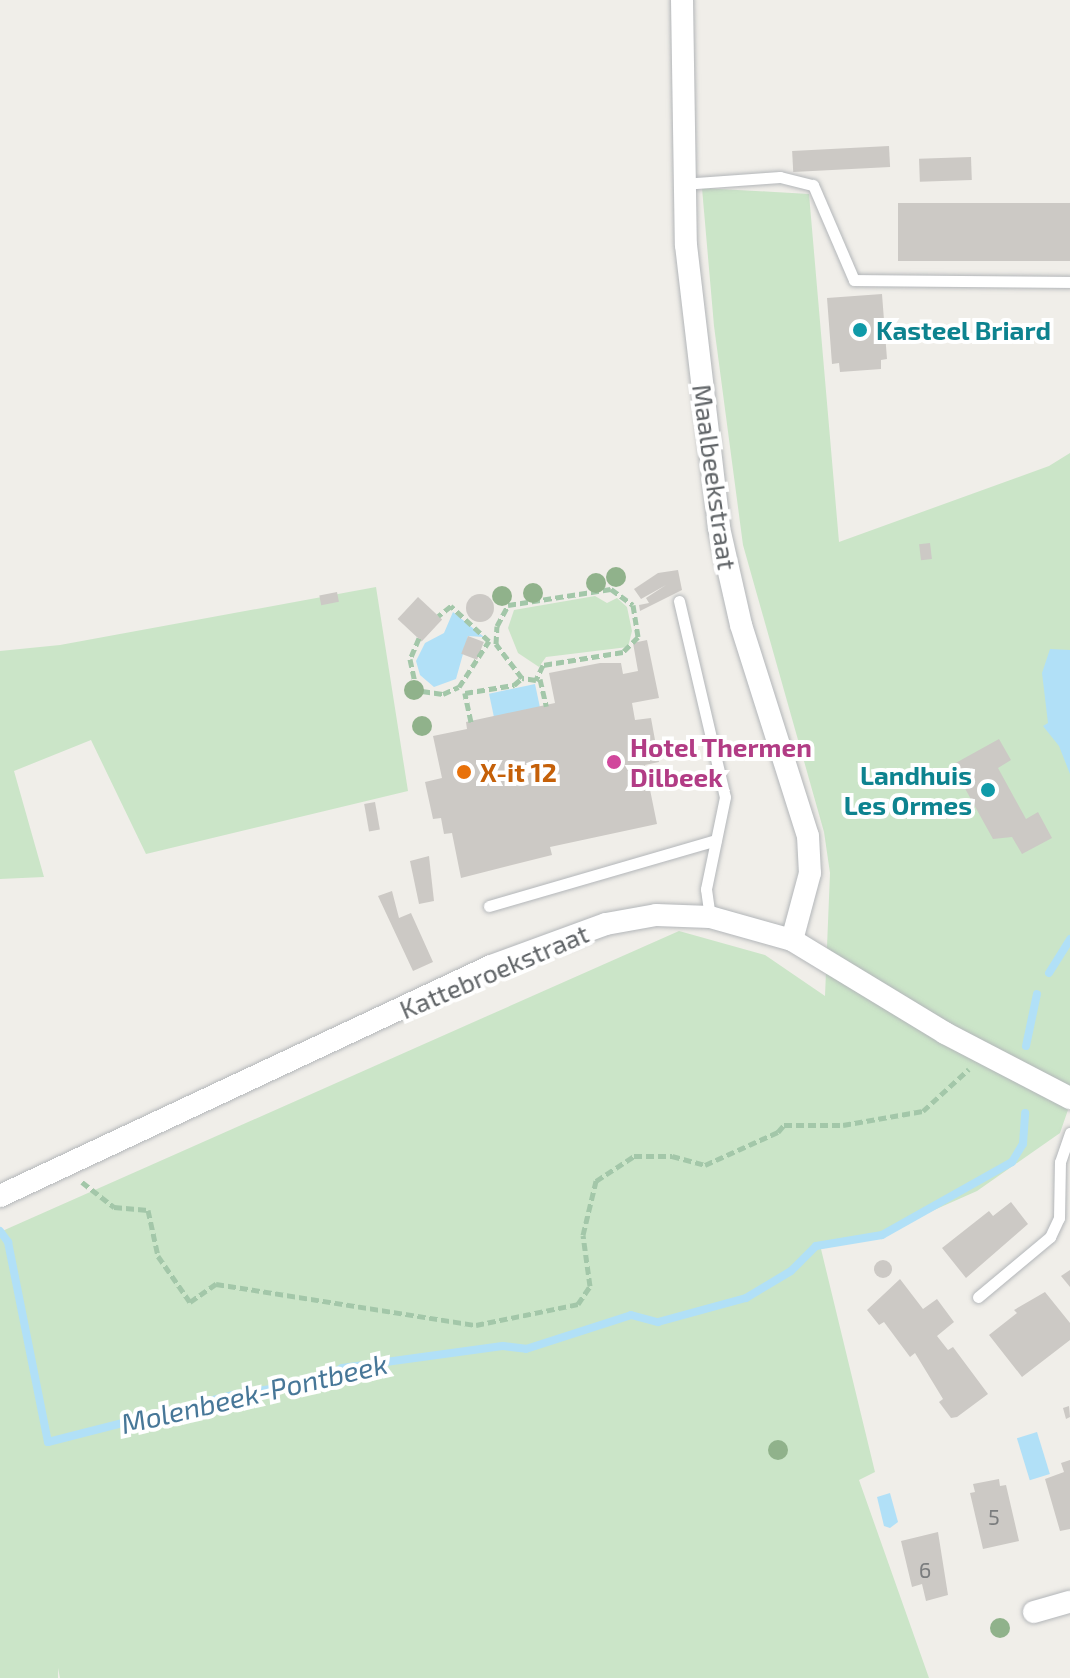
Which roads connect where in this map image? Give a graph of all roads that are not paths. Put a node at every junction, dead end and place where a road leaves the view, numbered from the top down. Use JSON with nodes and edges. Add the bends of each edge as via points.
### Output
{"nodes":[{"id":1,"x":682,"y":0,"type":"edge"},
{"id":2,"x":682,"y":184,"type":"junction"},
{"id":3,"x":1070,"y":282,"type":"edge"},
{"id":4,"x":679,"y":601,"type":"dead end"},
{"id":5,"x":716,"y":840,"type":"junction"},
{"id":6,"x":489,"y":906,"type":"dead end"},
{"id":7,"x":710,"y":917,"type":"junction"},
{"id":8,"x":792,"y":940,"type":"junction"},
{"id":9,"x":1070,"y":1098,"type":"edge"},
{"id":10,"x":1070,"y":1133,"type":"edge"},
{"id":11,"x":0,"y":1196,"type":"edge"},
{"id":12,"x":978,"y":1297,"type":"dead end"},
{"id":13,"x":1070,"y":1602,"type":"edge"},
{"id":14,"x":1034,"y":1612,"type":"dead end"}],
"edges":[{"from":1,"to":2,"type":"street","name":"Maalbeekstraat"},
{"from":2,"to":3,"type":"lane","via":[[780,177],[813,185],[854,280]]},
{"from":2,"to":8,"type":"street","name":"Maalbeekstraat","via":[[727,572],[808,836],[810,873]]},
{"from":4,"to":5,"type":"lane","via":[[725,797]]},
{"from":5,"to":6,"type":"lane"},
{"from":5,"to":7,"type":"lane","via":[[706,889]]},
{"from":7,"to":8,"type":"street","name":"Kattebroekstraat"},
{"from":7,"to":11,"type":"street","name":"Kattebroekstraat","via":[[656,915],[606,924],[491,966]]},
{"from":8,"to":9,"type":"street","name":"Kattebroekstraat","via":[[984,1055]]},
{"from":10,"to":12,"type":"lane","via":[[1060,1162],[1059,1218],[1050,1237]]},
{"from":13,"to":14,"type":"street"}]}
